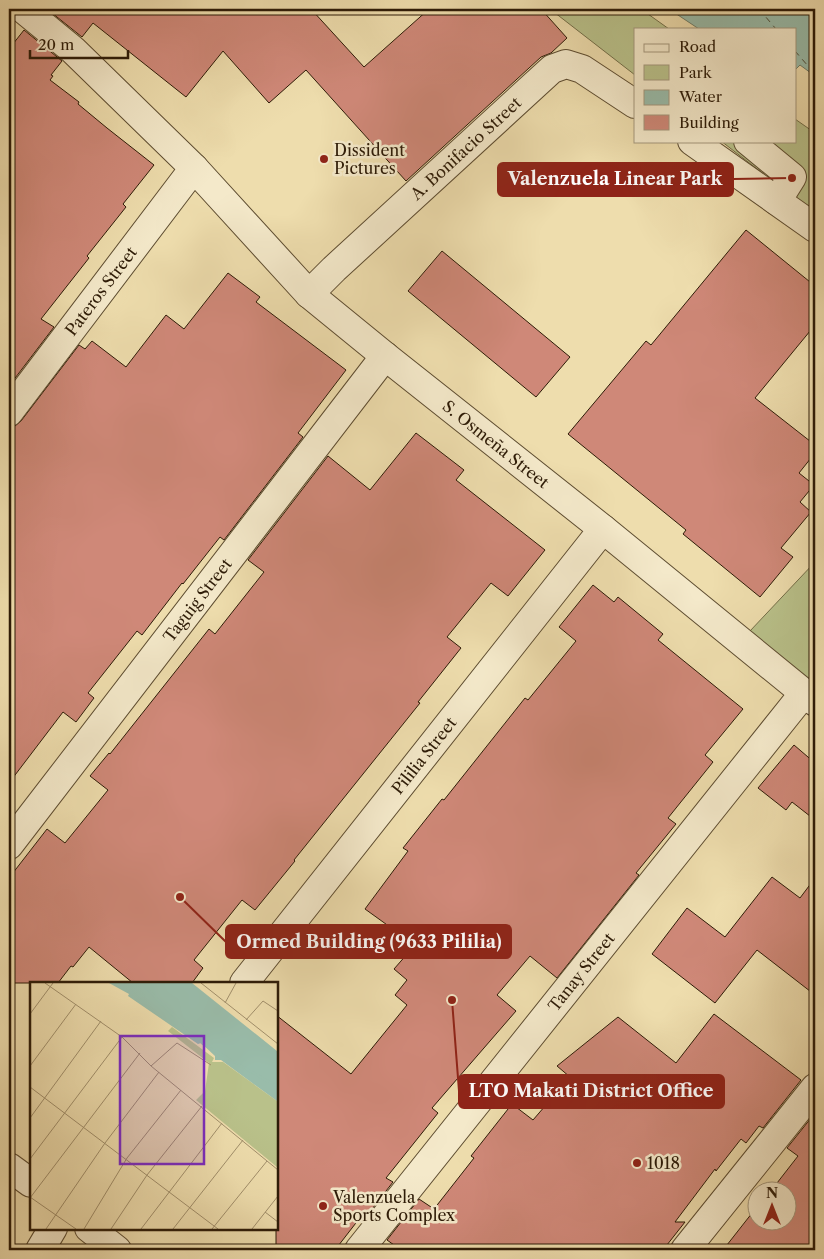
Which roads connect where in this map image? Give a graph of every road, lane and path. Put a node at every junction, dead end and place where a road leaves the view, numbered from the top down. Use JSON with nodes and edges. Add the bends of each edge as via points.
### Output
{"nodes":[{"id":1,"x":15,"y":9,"type":"edge"},
{"id":2,"x":23,"y":9,"type":"edge"},
{"id":3,"x":9,"y":16,"type":"edge"},
{"id":4,"x":634,"y":103,"type":"edge"},
{"id":5,"x":749,"y":142,"type":"edge"},
{"id":6,"x":702,"y":144,"type":"edge"},
{"id":7,"x":194,"y":168,"type":"junction"},
{"id":8,"x":777,"y":201,"type":"junction"},
{"id":9,"x":815,"y":228,"type":"edge"},
{"id":10,"x":309,"y":294,"type":"junction"},
{"id":11,"x":385,"y":356,"type":"junction"},
{"id":12,"x":9,"y":412,"type":"edge"},
{"id":13,"x":603,"y":529,"type":"junction"},
{"id":14,"x":810,"y":698,"type":"edge"},
{"id":15,"x":9,"y":845,"type":"edge"},
{"id":16,"x":245,"y":982,"type":"edge"},
{"id":17,"x":815,"y":1088,"type":"edge"},
{"id":18,"x":9,"y":1167,"type":"edge"},
{"id":19,"x":30,"y":1182,"type":"edge"},
{"id":20,"x":52,"y":1229,"type":"edge"},
{"id":21,"x":90,"y":1229,"type":"edge"},
{"id":22,"x":40,"y":1250,"type":"edge"},
{"id":23,"x":117,"y":1250,"type":"edge"},
{"id":24,"x":359,"y":1250,"type":"edge"},
{"id":25,"x":685,"y":1250,"type":"edge"}],
"edges":[{"from":1,"to":3,"type":"street"},
{"from":2,"to":7,"type":"street","name":"S. Osmeña Street","via":[[73,50]]},
{"from":4,"to":10,"type":"street","name":"A. Bonifacio Street","via":[[582,69],[566,64],[552,69]]},
{"from":5,"to":8,"type":"street","via":[[792,177]]},
{"from":6,"to":8,"type":"street"},
{"from":7,"to":10,"type":"street","name":"S. Osmeña Street"},
{"from":7,"to":12,"type":"street","name":"Pateros Street"},
{"from":8,"to":9,"type":"street"},
{"from":10,"to":11,"type":"street","name":"S. Osmeña Street"},
{"from":11,"to":13,"type":"street","name":"S. Osmeña Street"},
{"from":11,"to":15,"type":"street","name":"Taguig Street"},
{"from":13,"to":14,"type":"street","name":"S. Osmeña Street"},
{"from":13,"to":16,"type":"street","name":"Pililia Street"},
{"from":14,"to":24,"type":"street","name":"Tanay Street"},
{"from":17,"to":25,"type":"street"},
{"from":18,"to":19,"type":"street"},
{"from":20,"to":22,"type":"street"},
{"from":21,"to":23,"type":"street"}]}
